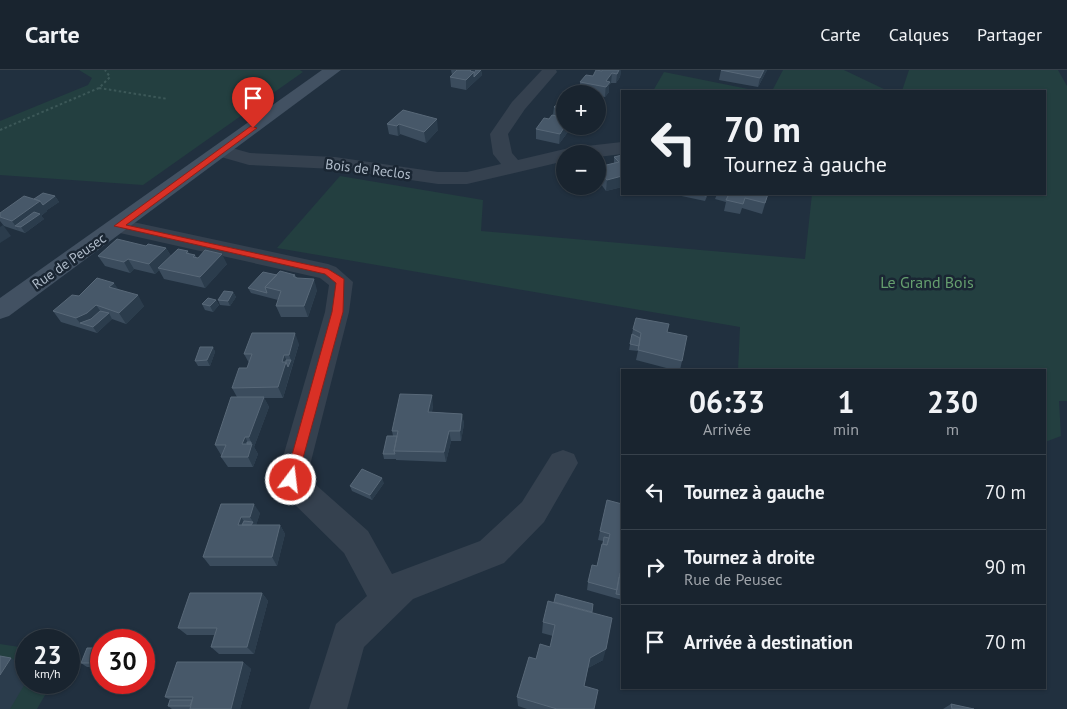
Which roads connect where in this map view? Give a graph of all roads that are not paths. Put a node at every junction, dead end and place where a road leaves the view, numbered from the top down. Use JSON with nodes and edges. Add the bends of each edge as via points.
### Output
{"nodes":[{"id":1,"x":333,"y":70,"type":"edge"},
{"id":2,"x":549,"y":72,"type":"dead end"},
{"id":3,"x":621,"y":148,"type":"edge"},
{"id":4,"x":606,"y":150,"type":"edge"},
{"id":5,"x":221,"y":151,"type":"junction"},
{"id":6,"x":556,"y":157,"type":"edge"},
{"id":7,"x":513,"y":166,"type":"junction"},
{"id":8,"x":119,"y":226,"type":"junction"},
{"id":9,"x":0,"y":310,"type":"edge"},
{"id":10,"x":563,"y":463,"type":"dead end"},
{"id":11,"x":387,"y":600,"type":"junction"},
{"id":12,"x":328,"y":709,"type":"edge"}],
"edges":[{"from":1,"to":5,"type":"street","name":"Rue de Peusec"},
{"from":2,"to":7,"type":"street","via":[[518,106],[499,134],[503,154]]},
{"from":3,"to":4,"type":"street"},
{"from":5,"to":7,"type":"street","name":"Bois de Reclos","via":[[249,159],[335,163],[438,178],[467,178]]},
{"from":5,"to":8,"type":"street","name":"Rue de Peusec"},
{"from":6,"to":7,"type":"street","name":"Bois de Reclos"},
{"from":8,"to":9,"type":"street","name":"Rue de Peusec"},
{"from":8,"to":11,"type":"street","via":[[328,272],[341,282],[337,312],[291,480],[356,542]]},
{"from":10,"to":11,"type":"street","via":[[533,512],[492,552],[401,587]]},
{"from":11,"to":12,"type":"street","via":[[349,637]]}]}
